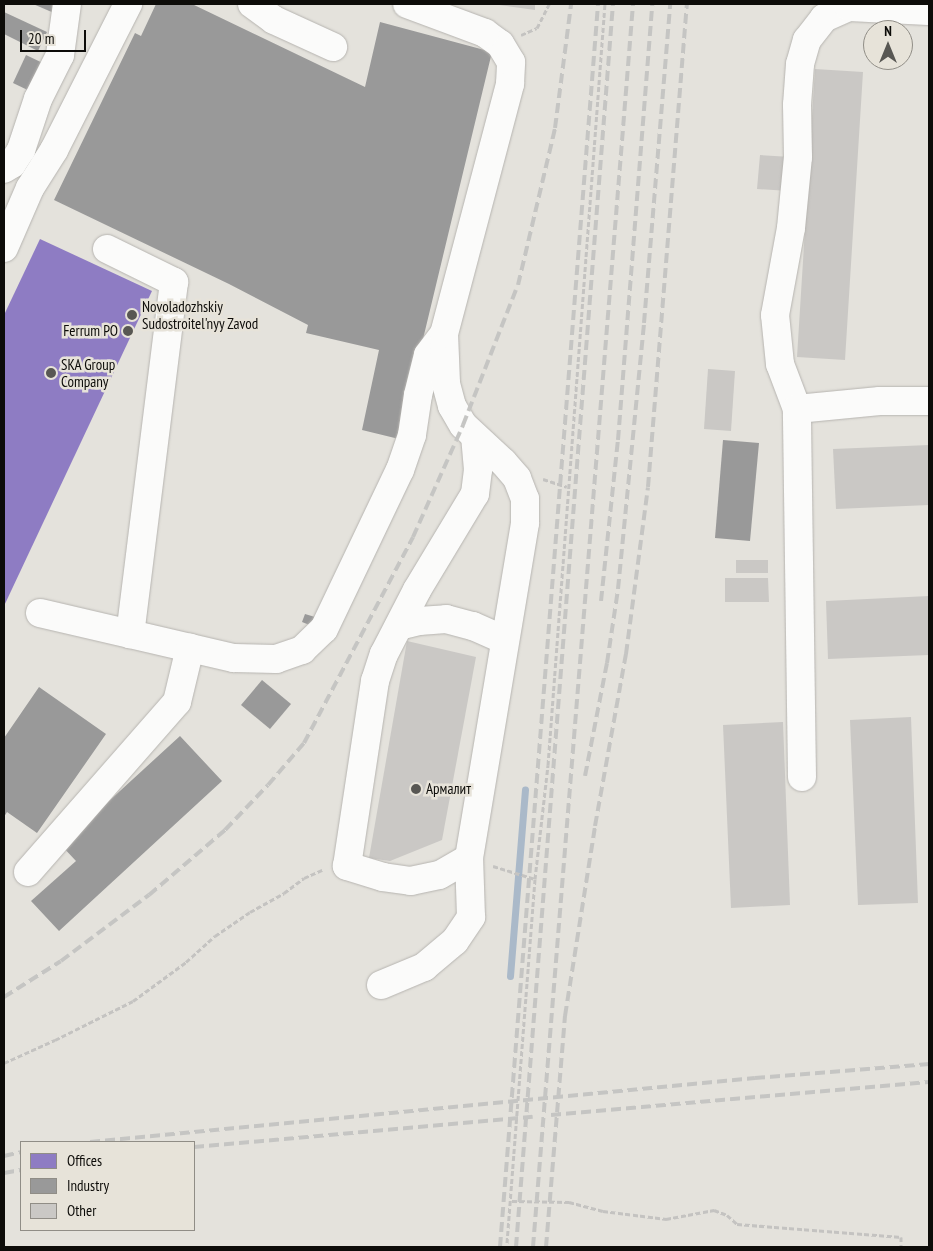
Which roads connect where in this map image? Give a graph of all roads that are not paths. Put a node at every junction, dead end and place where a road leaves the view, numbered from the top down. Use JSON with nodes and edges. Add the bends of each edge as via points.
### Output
{"nodes":[{"id":1,"x":67,"y":4,"type":"edge"},
{"id":2,"x":128,"y":4,"type":"edge"},
{"id":3,"x":252,"y":4,"type":"edge"},
{"id":4,"x":408,"y":4,"type":"edge"},
{"id":5,"x":929,"y":11,"type":"edge"},
{"id":6,"x":333,"y":47,"type":"dead end"},
{"id":7,"x":4,"y":169,"type":"edge"},
{"id":8,"x":4,"y":248,"type":"edge"},
{"id":9,"x":107,"y":249,"type":"dead end"},
{"id":10,"x":444,"y":334,"type":"junction"},
{"id":11,"x":929,"y":401,"type":"edge"},
{"id":12,"x":797,"y":409,"type":"junction"},
{"id":13,"x":475,"y":437,"type":"junction"},
{"id":14,"x":40,"y":613,"type":"dead end"},
{"id":15,"x":399,"y":626,"type":"junction"},
{"id":16,"x":130,"y":634,"type":"junction"},
{"id":17,"x":504,"y":640,"type":"junction"},
{"id":18,"x":190,"y":648,"type":"junction"},
{"id":19,"x":802,"y":777,"type":"dead end"},
{"id":20,"x":469,"y":858,"type":"junction"},
{"id":21,"x":28,"y":872,"type":"dead end"},
{"id":22,"x":381,"y":986,"type":"dead end"}],
"edges":[{"from":1,"to":7,"type":"lane","via":[[60,55],[38,99],[21,150],[12,164]]},
{"from":2,"to":8,"type":"lane","via":[[54,150],[30,188]]},
{"from":3,"to":6,"type":"lane","via":[[274,20]]},
{"from":4,"to":10,"type":"lane","via":[[485,33],[500,44],[511,62],[510,84]]},
{"from":5,"to":12,"type":"lane","via":[[849,7],[824,18],[807,40],[800,64],[798,157],[791,228],[775,315],[780,364]]},
{"from":9,"to":16,"type":"lane","via":[[174,282]]},
{"from":10,"to":13,"type":"lane","via":[[446,383],[452,406]]},
{"from":10,"to":18,"type":"lane","via":[[428,355],[412,435],[400,470],[324,628],[302,650],[276,659],[234,658]]},
{"from":11,"to":12,"type":"lane","via":[[880,401]]},
{"from":12,"to":19,"type":"lane"},
{"from":13,"to":15,"type":"lane","via":[[478,470],[475,494]]},
{"from":13,"to":17,"type":"lane","via":[[517,478],[525,499],[524,523]]},
{"from":14,"to":16,"type":"lane"},
{"from":15,"to":17,"type":"lane","via":[[446,619],[473,626]]},
{"from":15,"to":20,"type":"lane","via":[[384,654],[375,681],[347,866],[411,881],[439,875]]},
{"from":16,"to":18,"type":"lane"},
{"from":17,"to":20,"type":"lane"},
{"from":18,"to":21,"type":"lane","via":[[177,702]]},
{"from":20,"to":22,"type":"lane","via":[[471,918],[455,941],[424,967]]}]}
